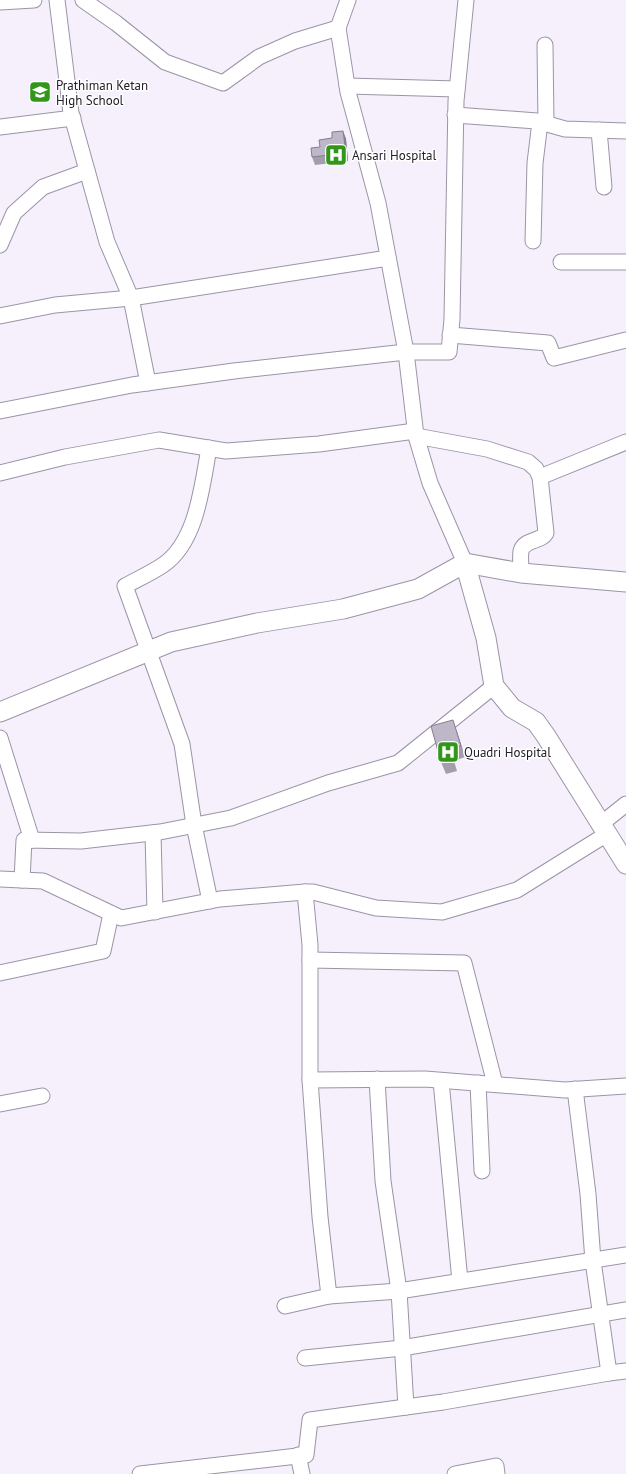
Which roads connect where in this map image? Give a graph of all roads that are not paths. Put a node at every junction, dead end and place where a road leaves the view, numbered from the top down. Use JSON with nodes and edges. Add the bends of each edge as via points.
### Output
{"nodes":[{"id":1,"x":34,"y":0,"type":"edge"},
{"id":2,"x":57,"y":0,"type":"edge"},
{"id":3,"x":83,"y":0,"type":"edge"},
{"id":4,"x":348,"y":0,"type":"edge"},
{"id":5,"x":466,"y":0,"type":"edge"},
{"id":6,"x":0,"y":2,"type":"edge"},
{"id":7,"x":338,"y":28,"type":"junction"},
{"id":8,"x":545,"y":45,"type":"dead end"},
{"id":9,"x":347,"y":86,"type":"junction"},
{"id":10,"x":457,"y":89,"type":"junction"},
{"id":11,"x":455,"y":115,"type":"junction"},
{"id":12,"x":73,"y":118,"type":"junction"},
{"id":13,"x":543,"y":123,"type":"junction"},
{"id":14,"x":0,"y":127,"type":"edge"},
{"id":15,"x":598,"y":130,"type":"junction"},
{"id":16,"x":626,"y":131,"type":"edge"},
{"id":17,"x":87,"y":171,"type":"junction"},
{"id":18,"x":604,"y":187,"type":"dead end"},
{"id":19,"x":533,"y":241,"type":"dead end"},
{"id":20,"x":0,"y":246,"type":"edge"},
{"id":21,"x":388,"y":258,"type":"junction"},
{"id":22,"x":561,"y":262,"type":"dead end"},
{"id":23,"x":626,"y":262,"type":"edge"},
{"id":24,"x":131,"y":298,"type":"junction"},
{"id":25,"x":0,"y":316,"type":"edge"},
{"id":26,"x":450,"y":335,"type":"junction"},
{"id":27,"x":626,"y":340,"type":"edge"},
{"id":28,"x":406,"y":352,"type":"junction"},
{"id":29,"x":148,"y":383,"type":"junction"},
{"id":30,"x":0,"y":411,"type":"edge"},
{"id":31,"x":416,"y":434,"type":"junction"},
{"id":32,"x":626,"y":442,"type":"edge"},
{"id":33,"x":209,"y":448,"type":"junction"},
{"id":34,"x":0,"y":473,"type":"edge"},
{"id":35,"x":540,"y":477,"type":"junction"},
{"id":36,"x":465,"y":563,"type":"junction"},
{"id":37,"x":521,"y":573,"type":"junction"},
{"id":38,"x":626,"y":582,"type":"edge"},
{"id":39,"x":150,"y":651,"type":"junction"},
{"id":40,"x":494,"y":686,"type":"junction"},
{"id":41,"x":0,"y":712,"type":"edge"},
{"id":42,"x":0,"y":738,"type":"edge"},
{"id":43,"x":626,"y":804,"type":"edge"},
{"id":44,"x":194,"y":825,"type":"junction"},
{"id":45,"x":604,"y":829,"type":"junction"},
{"id":46,"x":152,"y":833,"type":"junction"},
{"id":47,"x":32,"y":840,"type":"junction"},
{"id":48,"x":626,"y":864,"type":"edge"},
{"id":49,"x":0,"y":879,"type":"edge"},
{"id":50,"x":22,"y":880,"type":"junction"},
{"id":51,"x":305,"y":892,"type":"junction"},
{"id":52,"x":210,"y":900,"type":"junction"},
{"id":53,"x":155,"y":912,"type":"junction"},
{"id":54,"x":111,"y":914,"type":"junction"},
{"id":55,"x":310,"y":960,"type":"junction"},
{"id":56,"x":0,"y":973,"type":"edge"},
{"id":57,"x":310,"y":1080,"type":"junction"},
{"id":58,"x":377,"y":1080,"type":"junction"},
{"id":59,"x":441,"y":1081,"type":"junction"},
{"id":60,"x":478,"y":1083,"type":"junction"},
{"id":61,"x":495,"y":1084,"type":"junction"},
{"id":62,"x":626,"y":1086,"type":"edge"},
{"id":63,"x":575,"y":1089,"type":"junction"},
{"id":64,"x":42,"y":1096,"type":"dead end"},
{"id":65,"x":0,"y":1104,"type":"edge"},
{"id":66,"x":482,"y":1171,"type":"dead end"},
{"id":67,"x":626,"y":1255,"type":"edge"},
{"id":68,"x":593,"y":1261,"type":"junction"},
{"id":69,"x":460,"y":1281,"type":"junction"},
{"id":70,"x":399,"y":1291,"type":"junction"},
{"id":71,"x":330,"y":1296,"type":"junction"},
{"id":72,"x":286,"y":1306,"type":"dead end"},
{"id":73,"x":626,"y":1310,"type":"edge"},
{"id":74,"x":600,"y":1314,"type":"junction"},
{"id":75,"x":402,"y":1348,"type":"junction"},
{"id":76,"x":305,"y":1358,"type":"dead end"},
{"id":77,"x":626,"y":1371,"type":"edge"},
{"id":78,"x":609,"y":1373,"type":"junction"},
{"id":79,"x":406,"y":1407,"type":"junction"},
{"id":80,"x":298,"y":1456,"type":"junction"},
{"id":81,"x":140,"y":1474,"type":"edge"},
{"id":82,"x":302,"y":1474,"type":"edge"},
{"id":83,"x":455,"y":1474,"type":"edge"},
{"id":84,"x":497,"y":1474,"type":"edge"}],
"edges":[{"from":1,"to":6,"type":"street"},
{"from":2,"to":12,"type":"street"},
{"from":3,"to":7,"type":"street","via":[[165,62],[223,83],[259,57],[295,41]]},
{"from":4,"to":7,"type":"street"},
{"from":5,"to":10,"type":"street"},
{"from":7,"to":9,"type":"street"},
{"from":8,"to":13,"type":"street"},
{"from":9,"to":10,"type":"street"},
{"from":9,"to":21,"type":"street","via":[[378,203]]},
{"from":10,"to":11,"type":"street"},
{"from":11,"to":13,"type":"street"},
{"from":11,"to":26,"type":"street"},
{"from":12,"to":14,"type":"street"},
{"from":12,"to":17,"type":"street"},
{"from":13,"to":15,"type":"street","via":[[565,130]]},
{"from":13,"to":19,"type":"street","via":[[535,163]]},
{"from":15,"to":16,"type":"street"},
{"from":15,"to":18,"type":"street"},
{"from":17,"to":20,"type":"street","via":[[43,187],[14,213]]},
{"from":17,"to":24,"type":"street","via":[[107,242]]},
{"from":21,"to":24,"type":"street"},
{"from":21,"to":28,"type":"street"},
{"from":22,"to":23,"type":"street"},
{"from":24,"to":25,"type":"street","via":[[55,306]]},
{"from":24,"to":29,"type":"street"},
{"from":26,"to":27,"type":"street","via":[[548,343],[554,358]]},
{"from":26,"to":28,"type":"street","via":[[449,352]]},
{"from":28,"to":29,"type":"street"},
{"from":28,"to":31,"type":"street"},
{"from":29,"to":30,"type":"street"},
{"from":31,"to":33,"type":"street","via":[[226,451]]},
{"from":31,"to":35,"type":"street","via":[[487,449],[528,462]]},
{"from":31,"to":36,"type":"street","via":[[430,483]]},
{"from":32,"to":35,"type":"street"},
{"from":33,"to":34,"type":"street","via":[[159,440],[65,457]]},
{"from":33,"to":39,"type":"street","via":[[199,503],[184,544],[164,564],[126,586]]},
{"from":35,"to":37,"type":"street","via":[[546,533],[544,537],[523,546]]},
{"from":36,"to":37,"type":"main road"},
{"from":36,"to":39,"type":"main road","via":[[418,589],[343,609],[257,623],[170,642]]},
{"from":36,"to":40,"type":"main road","via":[[486,638]]},
{"from":37,"to":38,"type":"main road"},
{"from":39,"to":41,"type":"main road"},
{"from":39,"to":44,"type":"street","via":[[182,744]]},
{"from":40,"to":44,"type":"street","via":[[398,763],[328,783],[231,818]]},
{"from":40,"to":45,"type":"main road","via":[[512,708],[536,722]]},
{"from":42,"to":47,"type":"street"},
{"from":43,"to":45,"type":"street"},
{"from":44,"to":46,"type":"street"},
{"from":44,"to":52,"type":"street"},
{"from":45,"to":48,"type":"main road"},
{"from":45,"to":51,"type":"street","via":[[517,890],[442,912],[376,908]]},
{"from":46,"to":47,"type":"street","via":[[81,841]]},
{"from":46,"to":53,"type":"street"},
{"from":47,"to":50,"type":"street","via":[[24,840]]},
{"from":49,"to":50,"type":"street"},
{"from":50,"to":54,"type":"street","via":[[43,881]]},
{"from":51,"to":52,"type":"street"},
{"from":51,"to":55,"type":"street"},
{"from":52,"to":53,"type":"street"},
{"from":53,"to":54,"type":"street","via":[[121,918]]},
{"from":54,"to":56,"type":"street","via":[[103,951]]},
{"from":55,"to":57,"type":"street"},
{"from":55,"to":61,"type":"street","via":[[464,963]]},
{"from":57,"to":58,"type":"street"},
{"from":57,"to":71,"type":"street","via":[[319,1210]]},
{"from":58,"to":59,"type":"street"},
{"from":58,"to":70,"type":"street","via":[[383,1181]]},
{"from":59,"to":60,"type":"street"},
{"from":59,"to":69,"type":"street"},
{"from":60,"to":61,"type":"street"},
{"from":60,"to":66,"type":"street"},
{"from":61,"to":63,"type":"street"},
{"from":62,"to":63,"type":"street"},
{"from":63,"to":68,"type":"street","via":[[588,1194]]},
{"from":64,"to":65,"type":"street"},
{"from":67,"to":68,"type":"street"},
{"from":68,"to":69,"type":"street"},
{"from":68,"to":74,"type":"street"},
{"from":69,"to":70,"type":"street"},
{"from":70,"to":71,"type":"street"},
{"from":70,"to":75,"type":"street"},
{"from":71,"to":72,"type":"street"},
{"from":73,"to":74,"type":"street"},
{"from":74,"to":75,"type":"street"},
{"from":74,"to":78,"type":"street"},
{"from":75,"to":76,"type":"street"},
{"from":75,"to":79,"type":"street"},
{"from":77,"to":78,"type":"street"},
{"from":78,"to":79,"type":"street"},
{"from":79,"to":80,"type":"street","via":[[310,1420],[306,1454]]},
{"from":80,"to":81,"type":"street"},
{"from":80,"to":82,"type":"street"},
{"from":83,"to":84,"type":"street","via":[[496,1466]]}]}
